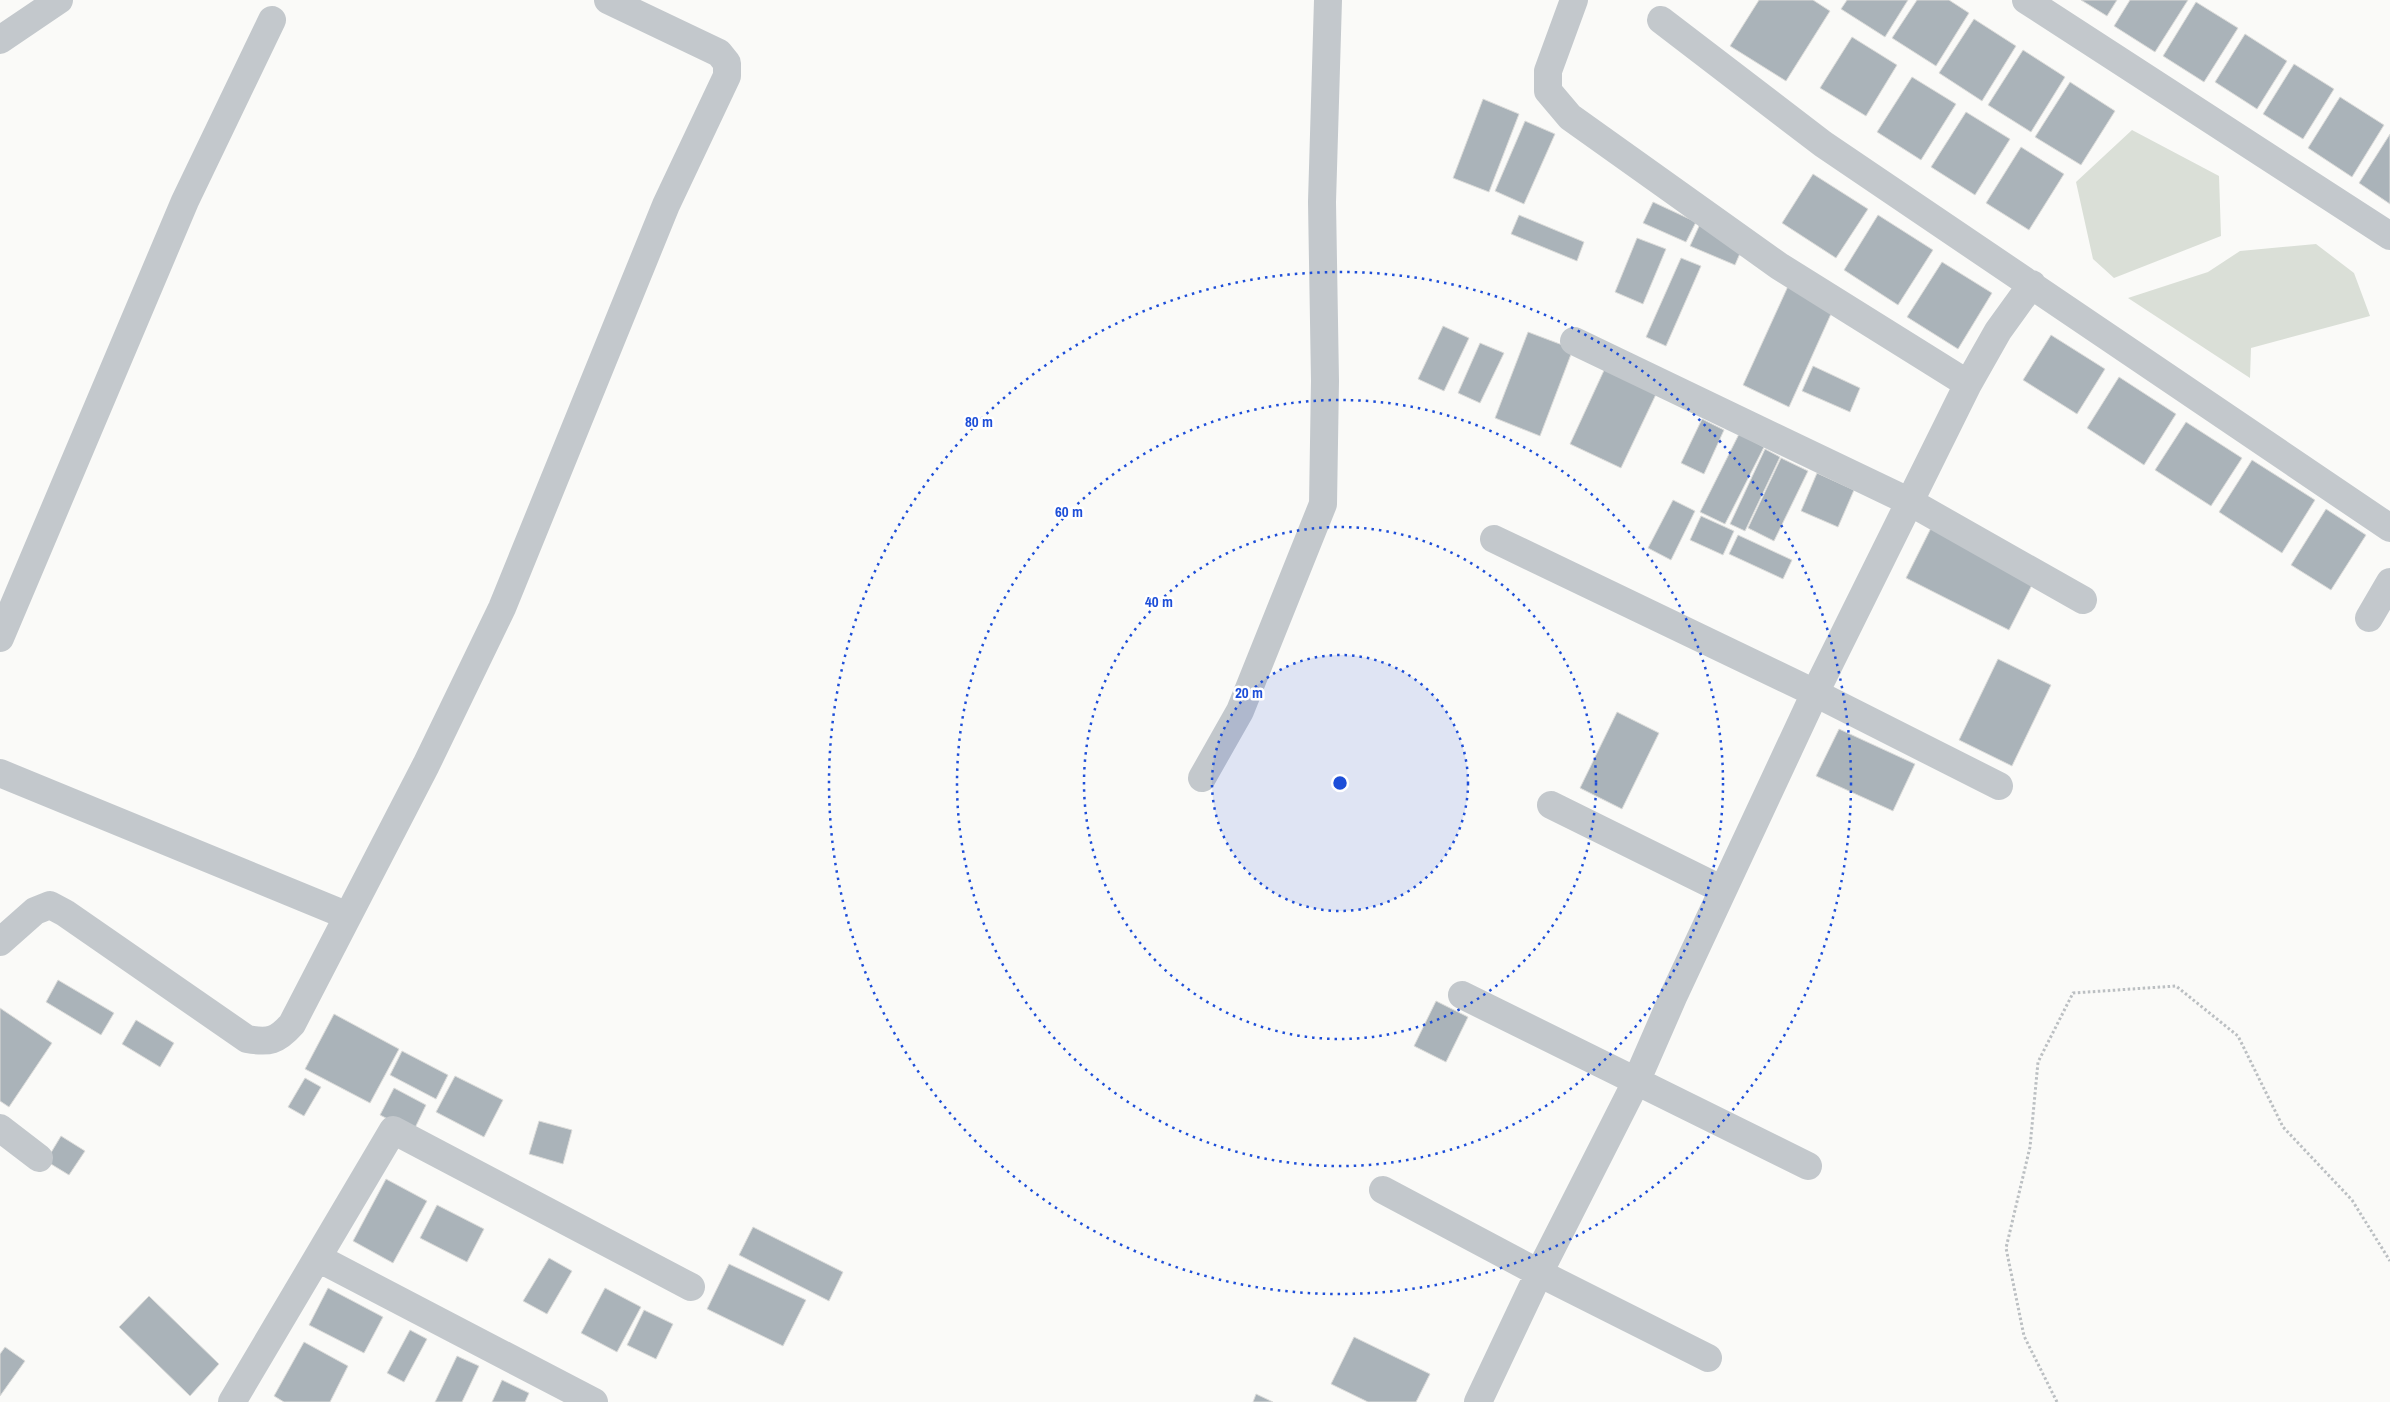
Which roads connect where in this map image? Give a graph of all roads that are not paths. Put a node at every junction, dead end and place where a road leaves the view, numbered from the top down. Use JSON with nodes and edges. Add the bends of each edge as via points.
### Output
{"nodes":[{"id":1,"x":59,"y":0,"type":"edge"},
{"id":2,"x":608,"y":0,"type":"edge"},
{"id":3,"x":1328,"y":0,"type":"edge"},
{"id":4,"x":1574,"y":0,"type":"edge"},
{"id":5,"x":2026,"y":0,"type":"edge"},
{"id":6,"x":272,"y":20,"type":"dead end"},
{"id":7,"x":1661,"y":20,"type":"dead end"},
{"id":8,"x":0,"y":40,"type":"edge"},
{"id":9,"x":2390,"y":236,"type":"edge"},
{"id":10,"x":2032,"y":284,"type":"junction"},
{"id":11,"x":1574,"y":341,"type":"dead end"},
{"id":12,"x":1968,"y":384,"type":"junction"},
{"id":13,"x":1910,"y":502,"type":"junction"},
{"id":14,"x":2390,"y":528,"type":"edge"},
{"id":15,"x":1494,"y":540,"type":"dead end"},
{"id":16,"x":2390,"y":582,"type":"edge"},
{"id":17,"x":2083,"y":600,"type":"dead end"},
{"id":18,"x":2369,"y":618,"type":"dead end"},
{"id":19,"x":0,"y":638,"type":"edge"},
{"id":20,"x":1815,"y":693,"type":"junction"},
{"id":21,"x":0,"y":773,"type":"edge"},
{"id":22,"x":1202,"y":778,"type":"dead end"},
{"id":23,"x":1999,"y":786,"type":"dead end"},
{"id":24,"x":1551,"y":806,"type":"dead end"},
{"id":25,"x":1723,"y":890,"type":"junction"},
{"id":26,"x":348,"y":916,"type":"junction"},
{"id":27,"x":0,"y":942,"type":"edge"},
{"id":28,"x":1462,"y":995,"type":"dead end"},
{"id":29,"x":1636,"y":1082,"type":"junction"},
{"id":30,"x":0,"y":1128,"type":"edge"},
{"id":31,"x":39,"y":1158,"type":"dead end"},
{"id":32,"x":1808,"y":1166,"type":"dead end"},
{"id":33,"x":1384,"y":1190,"type":"dead end"},
{"id":34,"x":318,"y":1258,"type":"junction"},
{"id":35,"x":1539,"y":1273,"type":"junction"},
{"id":36,"x":691,"y":1287,"type":"dead end"},
{"id":37,"x":1708,"y":1358,"type":"dead end"},
{"id":38,"x":232,"y":1402,"type":"edge"},
{"id":39,"x":594,"y":1402,"type":"edge"},
{"id":40,"x":1478,"y":1402,"type":"edge"}],
"edges":[{"from":1,"to":8,"type":"street"},
{"from":2,"to":26,"type":"street","via":[[719,54],[727,63],[727,76],[666,204],[502,608],[426,766]]},
{"from":3,"to":22,"type":"street","via":[[1322,202],[1323,504],[1240,711]]},
{"from":4,"to":12,"type":"street","via":[[1548,71],[1548,91],[1570,117],[1779,266]]},
{"from":5,"to":9,"type":"street"},
{"from":6,"to":19,"type":"street","via":[[186,201]]},
{"from":7,"to":10,"type":"street","via":[[1823,144]]},
{"from":10,"to":12,"type":"street","via":[[1998,331]]},
{"from":10,"to":14,"type":"street"},
{"from":11,"to":13,"type":"street"},
{"from":12,"to":13,"type":"street"},
{"from":13,"to":17,"type":"street"},
{"from":13,"to":20,"type":"street"},
{"from":15,"to":20,"type":"street"},
{"from":16,"to":18,"type":"street"},
{"from":20,"to":23,"type":"street"},
{"from":20,"to":25,"type":"street"},
{"from":21,"to":26,"type":"street"},
{"from":24,"to":25,"type":"street"},
{"from":25,"to":29,"type":"street"},
{"from":26,"to":27,"type":"street","via":[[292,1024],[280,1037],[263,1042],[246,1040],[50,905],[35,911]]},
{"from":28,"to":29,"type":"street"},
{"from":29,"to":32,"type":"street"},
{"from":29,"to":35,"type":"street"},
{"from":30,"to":31,"type":"street"},
{"from":33,"to":35,"type":"street"},
{"from":34,"to":36,"type":"street","via":[[394,1130]]},
{"from":34,"to":38,"type":"street"},
{"from":34,"to":39,"type":"street"},
{"from":35,"to":37,"type":"street"},
{"from":35,"to":40,"type":"street"}]}
